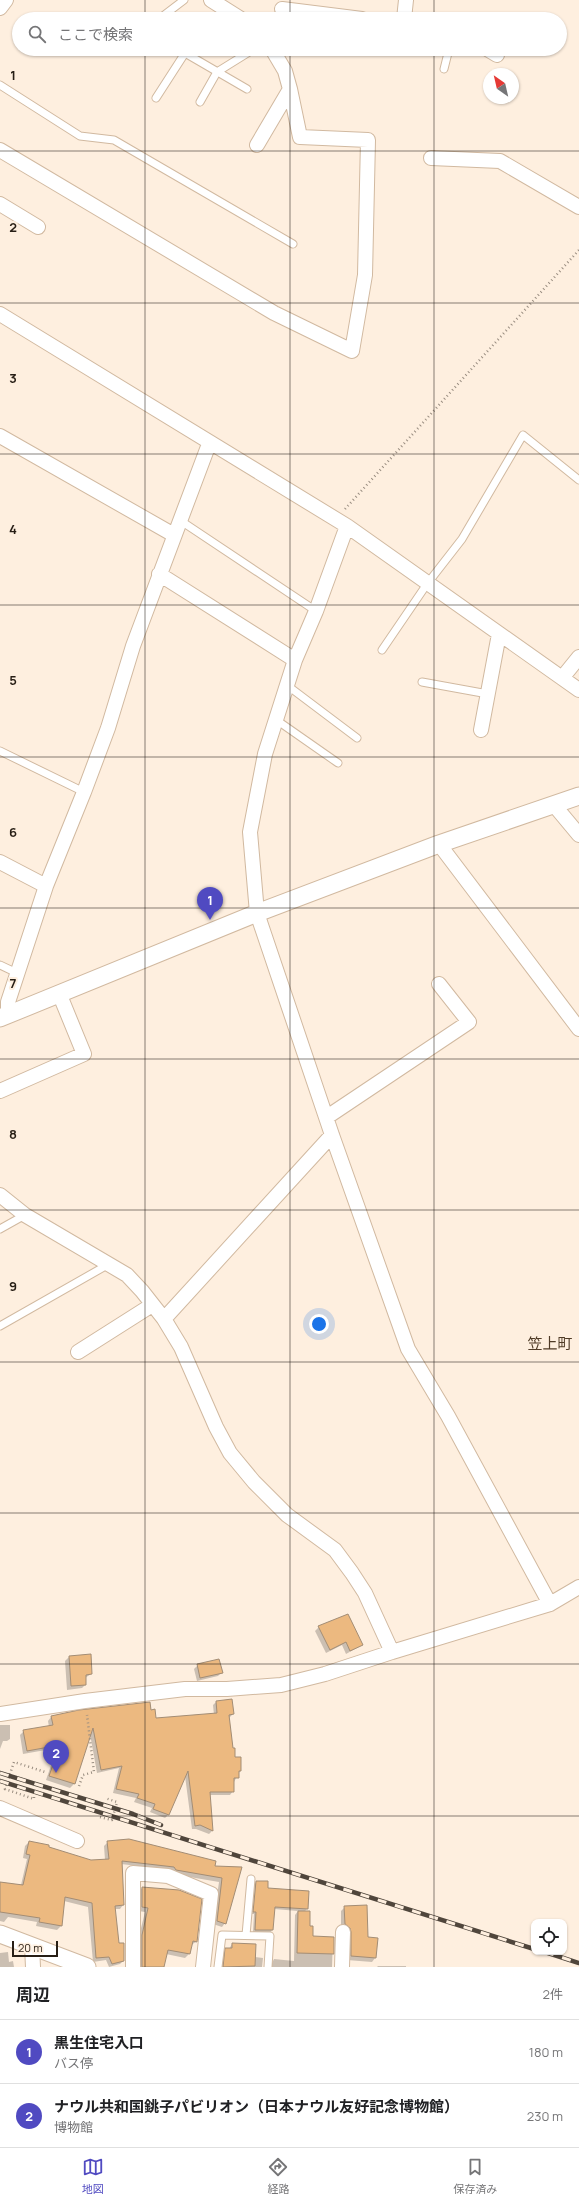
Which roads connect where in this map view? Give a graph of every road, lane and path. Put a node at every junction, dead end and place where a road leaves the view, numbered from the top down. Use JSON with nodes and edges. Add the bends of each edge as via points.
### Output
{"nodes":[{"id":1,"x":6,"y":0,"type":"edge"},
{"id":2,"x":184,"y":0,"type":"edge"},
{"id":3,"x":211,"y":0,"type":"edge"},
{"id":4,"x":406,"y":0,"type":"edge"},
{"id":5,"x":0,"y":8,"type":"edge"},
{"id":6,"x":282,"y":9,"type":"edge"},
{"id":7,"x":168,"y":12,"type":"edge"},
{"id":8,"x":227,"y":12,"type":"edge"},
{"id":9,"x":306,"y":12,"type":"edge"},
{"id":10,"x":405,"y":12,"type":"edge"},
{"id":11,"x":183,"y":56,"type":"edge"},
{"id":12,"x":193,"y":56,"type":"edge"},
{"id":13,"x":243,"y":56,"type":"edge"},
{"id":14,"x":276,"y":56,"type":"edge"},
{"id":15,"x":447,"y":56,"type":"edge"},
{"id":16,"x":444,"y":69,"type":"dead end"},
{"id":17,"x":217,"y":72,"type":"junction"},
{"id":18,"x":0,"y":85,"type":"edge"},
{"id":19,"x":247,"y":88,"type":"dead end"},
{"id":20,"x":290,"y":89,"type":"junction"},
{"id":21,"x":156,"y":98,"type":"dead end"},
{"id":22,"x":200,"y":102,"type":"dead end"},
{"id":23,"x":257,"y":145,"type":"dead end"},
{"id":24,"x":0,"y":150,"type":"edge"},
{"id":25,"x":431,"y":158,"type":"dead end"},
{"id":26,"x":0,"y":204,"type":"edge"},
{"id":27,"x":579,"y":207,"type":"edge"},
{"id":28,"x":38,"y":227,"type":"dead end"},
{"id":29,"x":293,"y":244,"type":"dead end"},
{"id":30,"x":579,"y":250,"type":"edge"},
{"id":31,"x":0,"y":314,"type":"edge"},
{"id":32,"x":0,"y":436,"type":"edge"},
{"id":33,"x":209,"y":444,"type":"junction"},
{"id":34,"x":579,"y":480,"type":"edge"},
{"id":35,"x":181,"y":521,"type":"junction"},
{"id":36,"x":341,"y":523,"type":"junction"},
{"id":37,"x":174,"y":535,"type":"junction"},
{"id":38,"x":159,"y":574,"type":"junction"},
{"id":39,"x":427,"y":584,"type":"junction"},
{"id":40,"x":316,"y":611,"type":"junction"},
{"id":41,"x":499,"y":634,"type":"junction"},
{"id":42,"x":382,"y":650,"type":"dead end"},
{"id":43,"x":579,"y":657,"type":"edge"},
{"id":44,"x":295,"y":660,"type":"junction"},
{"id":45,"x":562,"y":678,"type":"junction"},
{"id":46,"x":422,"y":682,"type":"dead end"},
{"id":47,"x":288,"y":686,"type":"junction"},
{"id":48,"x":579,"y":690,"type":"edge"},
{"id":49,"x":488,"y":694,"type":"junction"},
{"id":50,"x":275,"y":719,"type":"junction"},
{"id":51,"x":481,"y":730,"type":"dead end"},
{"id":52,"x":357,"y":738,"type":"dead end"},
{"id":53,"x":0,"y":751,"type":"edge"},
{"id":54,"x":338,"y":763,"type":"dead end"},
{"id":55,"x":84,"y":792,"type":"junction"},
{"id":56,"x":579,"y":796,"type":"edge"},
{"id":57,"x":554,"y":805,"type":"junction"},
{"id":58,"x":579,"y":834,"type":"edge"},
{"id":59,"x":439,"y":844,"type":"junction"},
{"id":60,"x":0,"y":862,"type":"edge"},
{"id":61,"x":46,"y":886,"type":"junction"},
{"id":62,"x":257,"y":913,"type":"junction"},
{"id":63,"x":0,"y":965,"type":"edge"},
{"id":64,"x":17,"y":973,"type":"junction"},
{"id":65,"x":438,"y":984,"type":"dead end"},
{"id":66,"x":59,"y":993,"type":"junction"},
{"id":67,"x":4,"y":1016,"type":"edge"},
{"id":68,"x":579,"y":1029,"type":"edge"},
{"id":69,"x":0,"y":1091,"type":"edge"},
{"id":70,"x":327,"y":1117,"type":"junction"},
{"id":71,"x":332,"y":1135,"type":"junction"},
{"id":72,"x":0,"y":1195,"type":"edge"},
{"id":73,"x":25,"y":1215,"type":"junction"},
{"id":74,"x":0,"y":1229,"type":"edge"},
{"id":75,"x":109,"y":1264,"type":"junction"},
{"id":76,"x":152,"y":1305,"type":"junction"},
{"id":77,"x":164,"y":1318,"type":"junction"},
{"id":78,"x":0,"y":1326,"type":"edge"},
{"id":79,"x":78,"y":1352,"type":"dead end"},
{"id":80,"x":579,"y":1587,"type":"edge"},
{"id":81,"x":550,"y":1604,"type":"junction"},
{"id":82,"x":392,"y":1652,"type":"junction"},
{"id":83,"x":86,"y":1712,"type":"dead end"},
{"id":84,"x":0,"y":1714,"type":"edge"},
{"id":85,"x":44,"y":1774,"type":"dead end"},
{"id":86,"x":79,"y":1786,"type":"dead end"},
{"id":87,"x":34,"y":1797,"type":"dead end"},
{"id":88,"x":105,"y":1798,"type":"dead end"},
{"id":89,"x":0,"y":1808,"type":"edge"},
{"id":90,"x":100,"y":1817,"type":"dead end"},
{"id":91,"x":77,"y":1841,"type":"dead end"},
{"id":92,"x":251,"y":1879,"type":"dead end"},
{"id":93,"x":343,"y":1932,"type":"dead end"},
{"id":94,"x":0,"y":1934,"type":"edge"},
{"id":95,"x":246,"y":1936,"type":"junction"},
{"id":96,"x":32,"y":1946,"type":"junction"},
{"id":97,"x":33,"y":1967,"type":"edge"},
{"id":98,"x":87,"y":1967,"type":"edge"},
{"id":99,"x":132,"y":1967,"type":"edge"},
{"id":100,"x":203,"y":1967,"type":"edge"},
{"id":101,"x":218,"y":1967,"type":"edge"},
{"id":102,"x":268,"y":1967,"type":"edge"},
{"id":103,"x":342,"y":1967,"type":"edge"}],
"edges":[{"from":1,"to":5,"type":"street"},
{"from":2,"to":7,"type":"lane"},
{"from":3,"to":8,"type":"street"},
{"from":4,"to":10,"type":"street"},
{"from":6,"to":9,"type":"street"},
{"from":11,"to":21,"type":"lane"},
{"from":12,"to":17,"type":"lane"},
{"from":13,"to":17,"type":"lane"},
{"from":14,"to":20,"type":"street","via":[[285,71]]},
{"from":15,"to":16,"type":"lane"},
{"from":17,"to":19,"type":"lane"},
{"from":17,"to":22,"type":"lane"},
{"from":18,"to":29,"type":"lane","via":[[80,136],[114,140]]},
{"from":20,"to":23,"type":"street"},
{"from":20,"to":24,"type":"street","via":[[300,137],[368,140],[365,275],[352,351],[274,312]]},
{"from":25,"to":27,"type":"street","via":[[500,161]]},
{"from":26,"to":28,"type":"street"},
{"from":30,"to":36,"type":"path"},
{"from":31,"to":33,"type":"street"},
{"from":32,"to":37,"type":"street"},
{"from":33,"to":35,"type":"street"},
{"from":33,"to":36,"type":"street"},
{"from":34,"to":39,"type":"lane","via":[[523,435],[462,539]]},
{"from":35,"to":37,"type":"street"},
{"from":35,"to":40,"type":"lane"},
{"from":36,"to":39,"type":"street"},
{"from":36,"to":40,"type":"street"},
{"from":37,"to":38,"type":"street"},
{"from":38,"to":44,"type":"street"},
{"from":38,"to":55,"type":"street"},
{"from":39,"to":41,"type":"street"},
{"from":39,"to":42,"type":"lane"},
{"from":40,"to":44,"type":"street"},
{"from":41,"to":45,"type":"street"},
{"from":41,"to":49,"type":"street"},
{"from":43,"to":45,"type":"street"},
{"from":44,"to":47,"type":"street"},
{"from":45,"to":48,"type":"street"},
{"from":46,"to":49,"type":"lane"},
{"from":47,"to":50,"type":"street"},
{"from":47,"to":52,"type":"lane"},
{"from":49,"to":51,"type":"street"},
{"from":50,"to":54,"type":"lane"},
{"from":50,"to":62,"type":"street","via":[[265,754],[250,832]]},
{"from":53,"to":55,"type":"lane"},
{"from":55,"to":61,"type":"street"},
{"from":56,"to":57,"type":"street"},
{"from":57,"to":58,"type":"street"},
{"from":57,"to":59,"type":"street"},
{"from":59,"to":62,"type":"street"},
{"from":59,"to":68,"type":"street"},
{"from":60,"to":61,"type":"street"},
{"from":61,"to":64,"type":"street"},
{"from":62,"to":66,"type":"street"},
{"from":62,"to":70,"type":"street"},
{"from":63,"to":64,"type":"lane"},
{"from":64,"to":67,"type":"street"},
{"from":65,"to":70,"type":"street","via":[[469,1022]]},
{"from":66,"to":67,"type":"street"},
{"from":66,"to":69,"type":"street","via":[[84,1054]]},
{"from":70,"to":71,"type":"street"},
{"from":71,"to":77,"type":"street"},
{"from":71,"to":81,"type":"street","via":[[408,1349],[448,1416]]},
{"from":72,"to":73,"type":"street"},
{"from":73,"to":74,"type":"lane"},
{"from":73,"to":75,"type":"street"},
{"from":75,"to":76,"type":"street","via":[[127,1275]]},
{"from":75,"to":78,"type":"lane"},
{"from":76,"to":77,"type":"street"},
{"from":76,"to":79,"type":"street"},
{"from":77,"to":82,"type":"street","via":[[181,1347],[230,1453],[287,1515],[335,1550],[365,1593]]},
{"from":80,"to":81,"type":"street"},
{"from":81,"to":82,"type":"street"},
{"from":82,"to":84,"type":"street","via":[[282,1685],[185,1689]]},
{"from":83,"to":86,"type":"path","via":[[94,1772],[83,1775]]},
{"from":85,"to":87,"type":"path","via":[[45,1772],[14,1762],[5,1789]]},
{"from":88,"to":90,"type":"path","via":[[117,1802],[112,1820]]},
{"from":89,"to":91,"type":"street"},
{"from":92,"to":95,"type":"lane"},
{"from":93,"to":103,"type":"street"},
{"from":94,"to":96,"type":"street"},
{"from":95,"to":101,"type":"lane","via":[[222,1935]]},
{"from":95,"to":102,"type":"lane","via":[[270,1936]]},
{"from":96,"to":97,"type":"street"},
{"from":96,"to":98,"type":"street"},
{"from":99,"to":100,"type":"street","via":[[133,1873],[168,1876],[211,1894]]}]}
